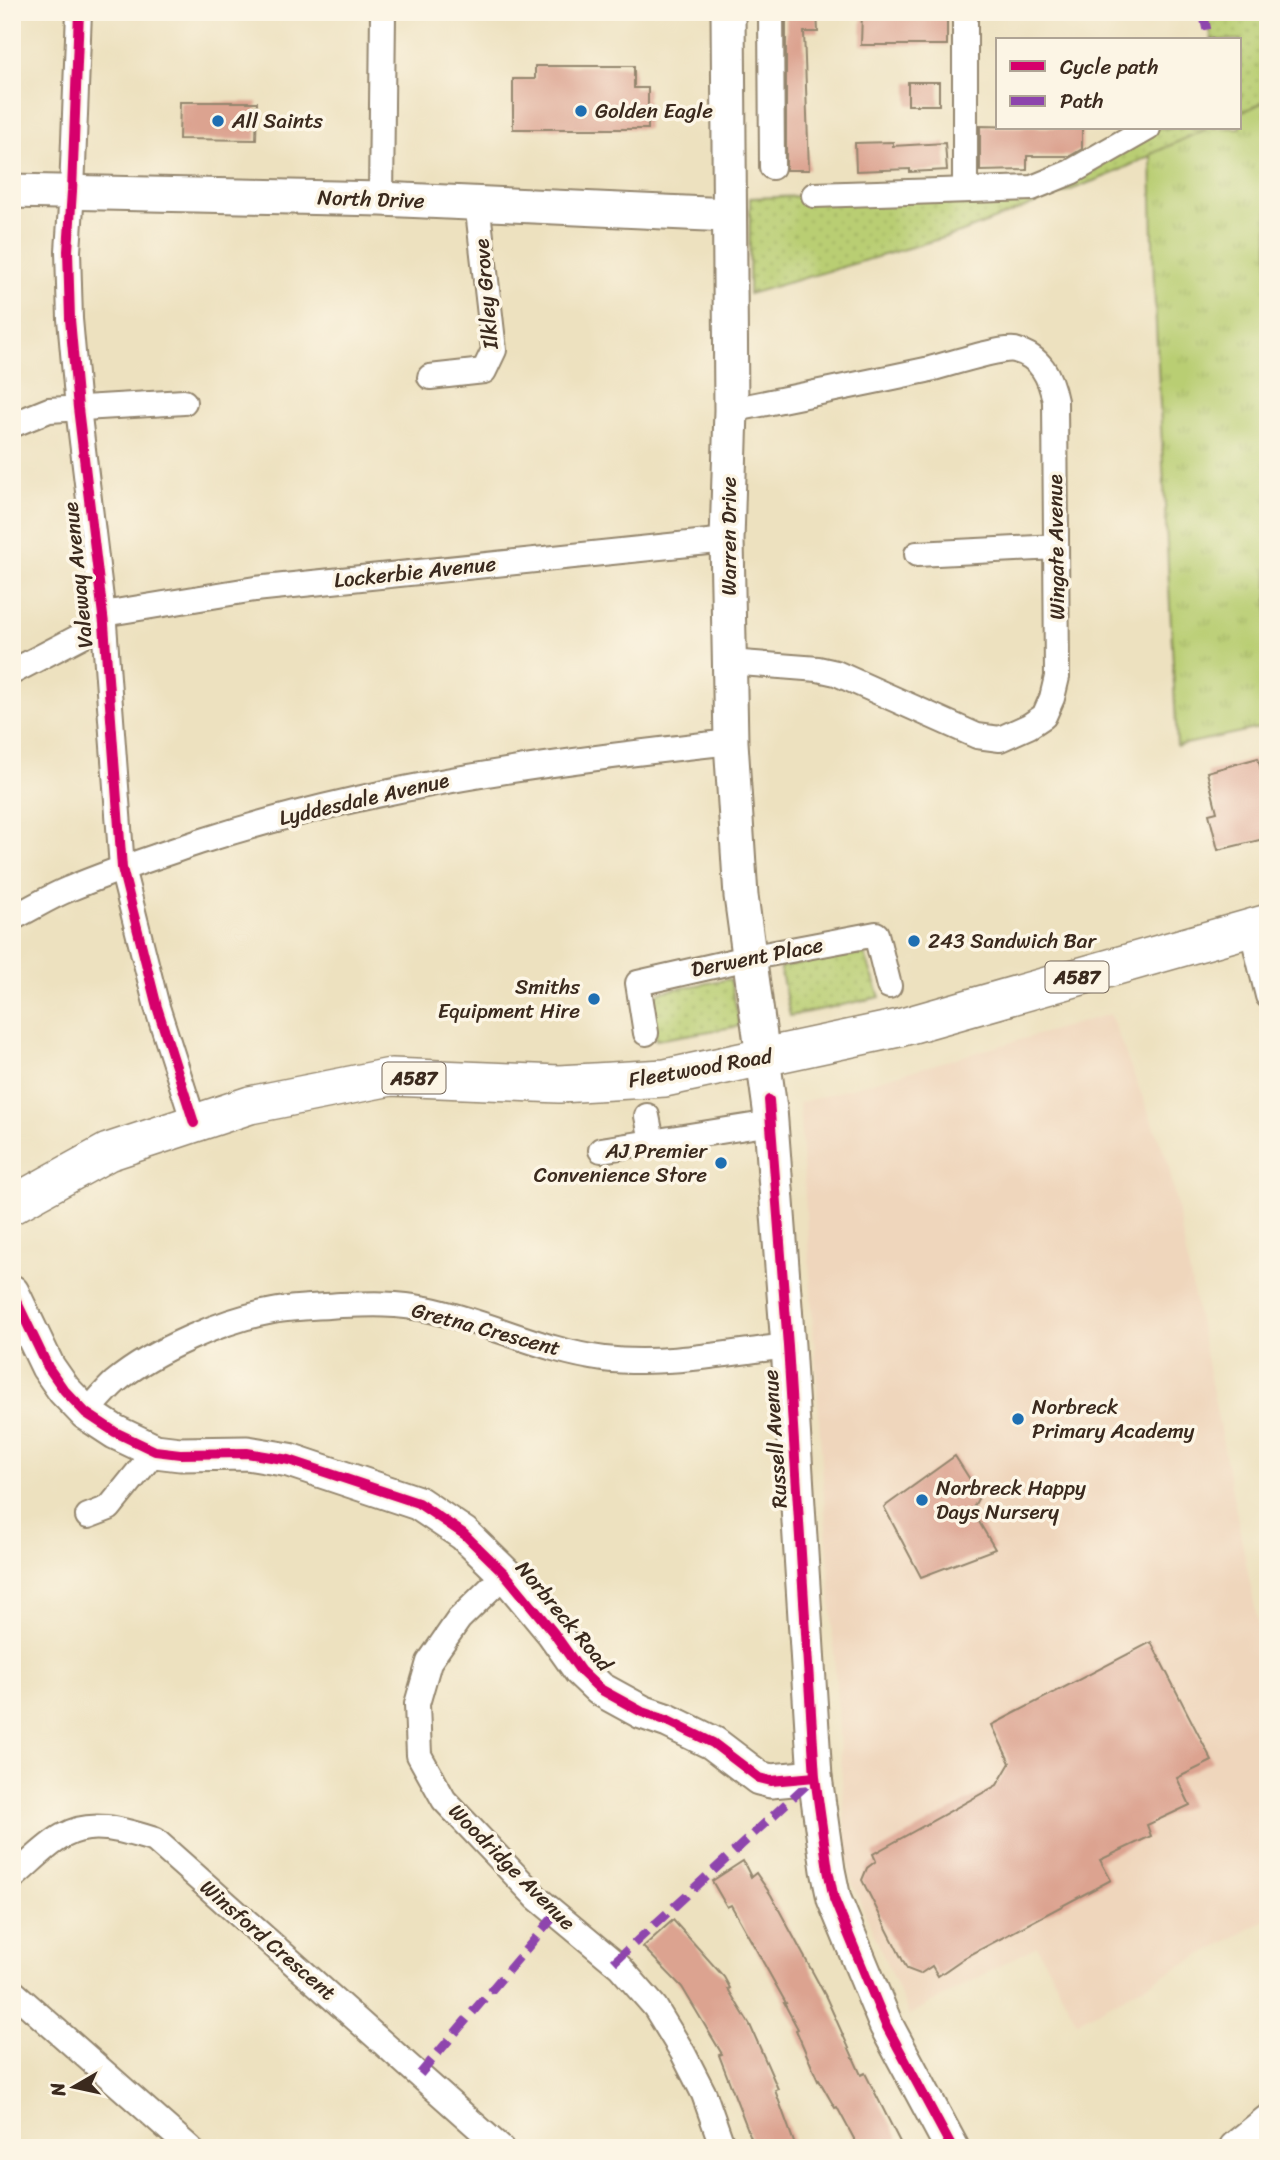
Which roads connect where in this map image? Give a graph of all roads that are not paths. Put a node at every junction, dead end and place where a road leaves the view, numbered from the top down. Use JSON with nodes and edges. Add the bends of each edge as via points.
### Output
{"nodes":[{"id":1,"x":79,"y":12,"type":"edge"},
{"id":2,"x":383,"y":12,"type":"edge"},
{"id":3,"x":728,"y":12,"type":"edge"},
{"id":4,"x":771,"y":12,"type":"edge"},
{"id":5,"x":965,"y":12,"type":"edge"},
{"id":6,"x":1144,"y":130,"type":"edge"},
{"id":7,"x":772,"y":167,"type":"dead end"},
{"id":8,"x":12,"y":191,"type":"edge"},
{"id":9,"x":72,"y":191,"type":"junction"},
{"id":10,"x":965,"y":191,"type":"junction"},
{"id":11,"x":814,"y":195,"type":"dead end"},
{"id":12,"x":381,"y":199,"type":"junction"},
{"id":13,"x":477,"y":202,"type":"junction"},
{"id":14,"x":729,"y":215,"type":"junction"},
{"id":15,"x":430,"y":377,"type":"dead end"},
{"id":16,"x":184,"y":402,"type":"dead end"},
{"id":17,"x":78,"y":408,"type":"junction"},
{"id":18,"x":731,"y":410,"type":"junction"},
{"id":19,"x":12,"y":425,"type":"edge"},
{"id":20,"x":727,"y":540,"type":"junction"},
{"id":21,"x":1056,"y":547,"type":"junction"},
{"id":22,"x":917,"y":554,"type":"dead end"},
{"id":23,"x":104,"y":619,"type":"junction"},
{"id":24,"x":729,"y":662,"type":"junction"},
{"id":25,"x":12,"y":672,"type":"edge"},
{"id":26,"x":731,"y":742,"type":"junction"},
{"id":27,"x":122,"y":868,"type":"junction"},
{"id":28,"x":12,"y":918,"type":"edge"},
{"id":29,"x":1259,"y":925,"type":"edge"},
{"id":30,"x":748,"y":958,"type":"junction"},
{"id":31,"x":889,"y":986,"type":"dead end"},
{"id":32,"x":1268,"y":996,"type":"edge"},
{"id":33,"x":646,"y":1034,"type":"dead end"},
{"id":34,"x":762,"y":1058,"type":"junction"},
{"id":35,"x":648,"y":1116,"type":"dead end"},
{"id":36,"x":194,"y":1123,"type":"junction"},
{"id":37,"x":771,"y":1123,"type":"junction"},
{"id":38,"x":652,"y":1142,"type":"junction"},
{"id":39,"x":601,"y":1150,"type":"dead end"},
{"id":40,"x":12,"y":1205,"type":"edge"},
{"id":41,"x":12,"y":1292,"type":"edge"},
{"id":42,"x":788,"y":1346,"type":"junction"},
{"id":43,"x":86,"y":1413,"type":"junction"},
{"id":44,"x":155,"y":1451,"type":"junction"},
{"id":45,"x":88,"y":1516,"type":"dead end"},
{"id":46,"x":505,"y":1574,"type":"junction"},
{"id":47,"x":815,"y":1777,"type":"junction"},
{"id":48,"x":12,"y":1878,"type":"edge"},
{"id":49,"x":12,"y":1991,"type":"edge"},
{"id":50,"x":1268,"y":2122,"type":"edge"},
{"id":51,"x":190,"y":2148,"type":"edge"},
{"id":52,"x":500,"y":2148,"type":"edge"},
{"id":53,"x":723,"y":2148,"type":"edge"},
{"id":54,"x":952,"y":2148,"type":"edge"},
{"id":55,"x":1236,"y":2148,"type":"edge"}],
"edges":[{"from":1,"to":9,"type":"street","name":"Valeway Avenue"},
{"from":2,"to":12,"type":"street"},
{"from":3,"to":14,"type":"street","name":"Warren Drive"},
{"from":4,"to":7,"type":"street"},
{"from":5,"to":10,"type":"street"},
{"from":6,"to":10,"type":"street","via":[[1071,172],[1032,188]]},
{"from":8,"to":9,"type":"street","name":"North Drive"},
{"from":9,"to":12,"type":"street","name":"North Drive"},
{"from":9,"to":17,"type":"street","name":"Valeway Avenue","via":[[68,265]]},
{"from":10,"to":11,"type":"street"},
{"from":12,"to":13,"type":"street","name":"North Drive"},
{"from":13,"to":14,"type":"street","name":"North Drive"},
{"from":13,"to":15,"type":"street","name":"Ilkley Grove","via":[[494,350],[484,371]]},
{"from":14,"to":18,"type":"street","name":"Warren Drive"},
{"from":16,"to":17,"type":"street"},
{"from":17,"to":19,"type":"street","via":[[48,410]]},
{"from":17,"to":23,"type":"street","name":"Valeway Avenue"},
{"from":18,"to":20,"type":"street","name":"Warren Drive"},
{"from":18,"to":21,"type":"street","name":"Wingate Avenue","via":[[1011,349],[1028,355],[1044,368],[1055,401]]},
{"from":20,"to":23,"type":"street","name":"Lockerbie Avenue","via":[[255,589]]},
{"from":20,"to":24,"type":"street","name":"Warren Drive"},
{"from":21,"to":22,"type":"street"},
{"from":21,"to":24,"type":"street","name":"Wingate Avenue","via":[[1057,677],[1052,698],[1044,716],[1000,739],[977,737],[836,673]]},
{"from":23,"to":25,"type":"street","name":"Lockerbie Avenue"},
{"from":23,"to":27,"type":"street","name":"Valeway Avenue"},
{"from":24,"to":26,"type":"street","name":"Warren Drive"},
{"from":26,"to":27,"type":"street","name":"Lyddesdale Avenue","via":[[551,763],[378,793],[245,827]]},
{"from":26,"to":30,"type":"street","name":"Warren Drive"},
{"from":27,"to":28,"type":"street","name":"Lyddesdale Avenue"},
{"from":27,"to":36,"type":"street","name":"Valeway Avenue","via":[[157,1007]]},
{"from":29,"to":32,"type":"street"},
{"from":29,"to":34,"type":"main road","name":"Fleetwood Road","number":"A587","via":[[899,1028]]},
{"from":30,"to":31,"type":"street","name":"Derwent Place","via":[[876,934]]},
{"from":30,"to":33,"type":"street","name":"Derwent Place","via":[[638,983]]},
{"from":30,"to":34,"type":"street","name":"Warren Drive"},
{"from":34,"to":36,"type":"main road","name":"Fleetwood Road","number":"A587","via":[[665,1078],[604,1083],[391,1077],[250,1105]]},
{"from":34,"to":37,"type":"street","name":"Russell Avenue"},
{"from":35,"to":38,"type":"street"},
{"from":36,"to":40,"type":"main road","name":"Fleetwood Road","number":"A587","via":[[108,1152]]},
{"from":37,"to":38,"type":"street"},
{"from":37,"to":42,"type":"street","name":"Russell Avenue"},
{"from":38,"to":39,"type":"street"},
{"from":41,"to":43,"type":"street","name":"Norbreck Road","via":[[48,1367]]},
{"from":42,"to":43,"type":"street","name":"Gretna Crescent","via":[[638,1361],[604,1359],[424,1309],[378,1303],[275,1310],[204,1332],[163,1352],[115,1382]]},
{"from":42,"to":47,"type":"street","name":"Russell Avenue"},
{"from":43,"to":44,"type":"street","name":"Norbreck Road"},
{"from":44,"to":45,"type":"street","via":[[109,1508]]},
{"from":44,"to":46,"type":"street","name":"Norbreck Road","via":[[247,1453],[289,1460],[418,1503],[464,1534]]},
{"from":46,"to":47,"type":"street","name":"Norbreck Road","via":[[600,1689],[713,1744],[759,1778]]},
{"from":46,"to":53,"type":"street","name":"Woodridge Avenue","via":[[458,1619],[429,1662],[417,1704],[419,1755],[444,1800],[537,1898],[620,1967],[655,2007],[704,2094]]},
{"from":47,"to":54,"type":"street","via":[[834,1899],[886,2025]]},
{"from":48,"to":52,"type":"street","name":"Winsford Crescent","via":[[64,1835],[89,1827],[155,1840]]},
{"from":49,"to":51,"type":"street"},
{"from":50,"to":55,"type":"street"}]}
